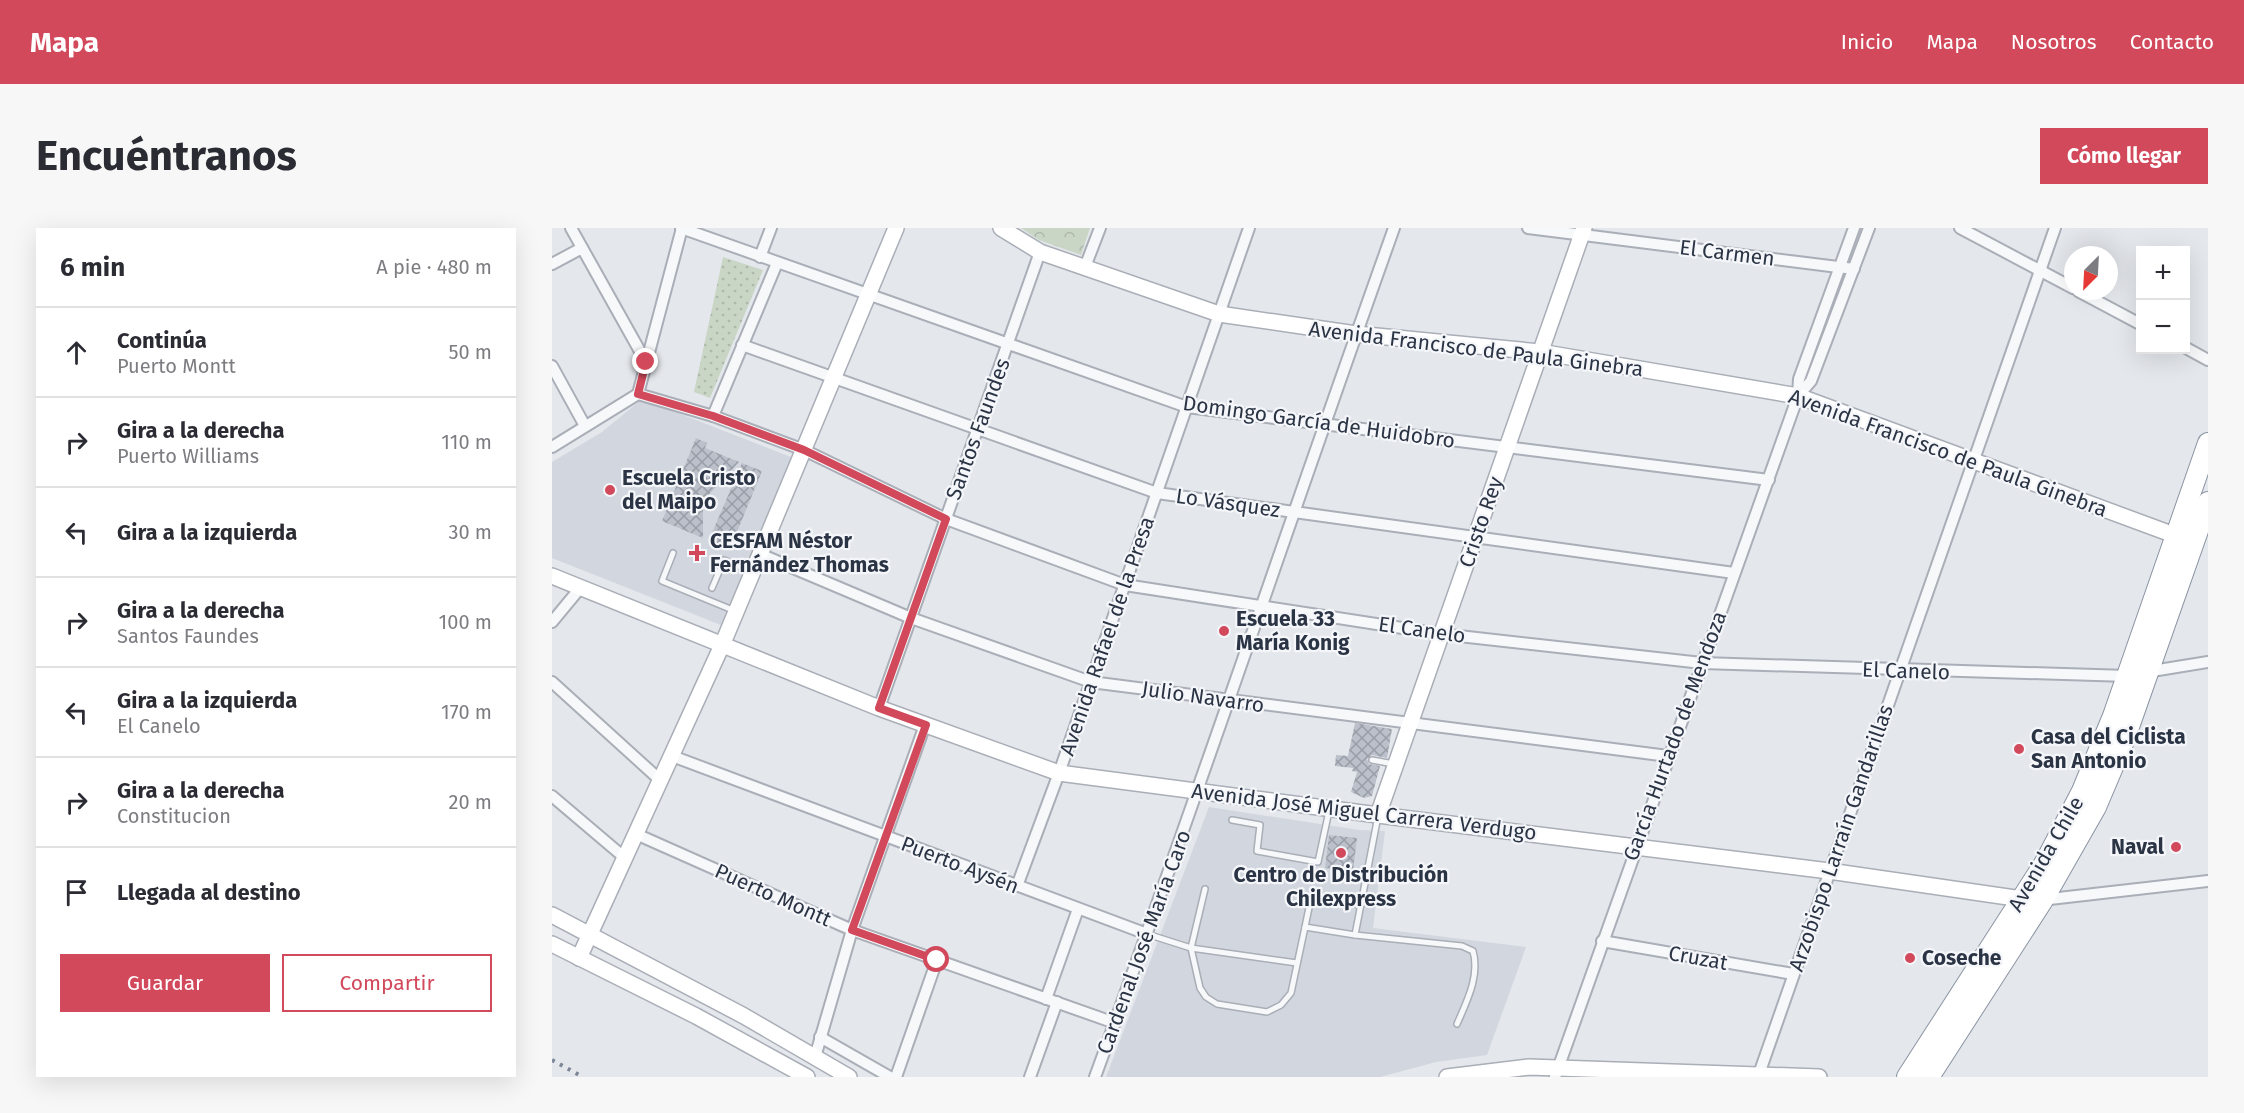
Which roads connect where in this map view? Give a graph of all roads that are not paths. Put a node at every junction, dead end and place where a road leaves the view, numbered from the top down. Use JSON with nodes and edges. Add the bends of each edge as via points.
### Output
{"nodes":[{"id":1,"x":571,"y":228,"type":"edge"},
{"id":2,"x":682,"y":228,"type":"edge"},
{"id":3,"x":771,"y":228,"type":"edge"},
{"id":4,"x":1001,"y":228,"type":"edge"},
{"id":5,"x":1100,"y":228,"type":"edge"},
{"id":6,"x":1249,"y":228,"type":"edge"},
{"id":7,"x":1394,"y":228,"type":"edge"},
{"id":8,"x":1528,"y":228,"type":"edge"},
{"id":9,"x":1854,"y":228,"type":"edge"},
{"id":10,"x":1869,"y":228,"type":"edge"},
{"id":11,"x":1960,"y":228,"type":"edge"},
{"id":12,"x":2055,"y":228,"type":"edge"},
{"id":13,"x":893,"y":229,"type":"edge"},
{"id":14,"x":1583,"y":231,"type":"edge"},
{"id":15,"x":582,"y":248,"type":"junction"},
{"id":16,"x":1040,"y":252,"type":"junction"},
{"id":17,"x":760,"y":257,"type":"junction"},
{"id":18,"x":777,"y":263,"type":"junction"},
{"id":19,"x":552,"y":264,"type":"edge"},
{"id":20,"x":1085,"y":267,"type":"junction"},
{"id":21,"x":1842,"y":267,"type":"junction"},
{"id":22,"x":1854,"y":269,"type":"junction"},
{"id":23,"x":2040,"y":271,"type":"junction"},
{"id":24,"x":2064,"y":283,"type":"edge"},
{"id":25,"x":868,"y":296,"type":"junction"},
{"id":26,"x":2095,"y":300,"type":"edge"},
{"id":27,"x":1220,"y":314,"type":"junction"},
{"id":28,"x":2136,"y":322,"type":"edge"},
{"id":29,"x":1356,"y":334,"type":"junction"},
{"id":30,"x":1008,"y":344,"type":"junction"},
{"id":31,"x":742,"y":345,"type":"junction"},
{"id":32,"x":2190,"y":350,"type":"edge"},
{"id":33,"x":1540,"y":352,"type":"junction"},
{"id":34,"x":2208,"y":360,"type":"edge"},
{"id":35,"x":646,"y":362,"type":"junction"},
{"id":36,"x":552,"y":366,"type":"edge"},
{"id":37,"x":833,"y":380,"type":"junction"},
{"id":38,"x":638,"y":394,"type":"junction"},
{"id":39,"x":1798,"y":396,"type":"junction"},
{"id":40,"x":1187,"y":407,"type":"junction"},
{"id":41,"x":713,"y":416,"type":"junction"},
{"id":42,"x":1324,"y":423,"type":"junction"},
{"id":43,"x":585,"y":426,"type":"junction"},
{"id":44,"x":977,"y":430,"type":"junction"},
{"id":45,"x":2208,"y":443,"type":"edge"},
{"id":46,"x":552,"y":447,"type":"edge"},
{"id":47,"x":1507,"y":447,"type":"junction"},
{"id":48,"x":804,"y":450,"type":"junction"},
{"id":49,"x":1974,"y":461,"type":"junction"},
{"id":50,"x":1769,"y":480,"type":"junction"},
{"id":51,"x":1157,"y":493,"type":"junction"},
{"id":52,"x":2208,"y":502,"type":"edge"},
{"id":53,"x":1293,"y":512,"type":"junction"},
{"id":54,"x":946,"y":519,"type":"junction"},
{"id":55,"x":1475,"y":537,"type":"junction"},
{"id":56,"x":2185,"y":538,"type":"junction"},
{"id":57,"x":673,"y":553,"type":"dead end"},
{"id":58,"x":760,"y":554,"type":"junction"},
{"id":59,"x":753,"y":572,"type":"junction"},
{"id":60,"x":1734,"y":573,"type":"junction"},
{"id":61,"x":552,"y":576,"type":"edge"},
{"id":62,"x":1125,"y":585,"type":"junction"},
{"id":63,"x":581,"y":587,"type":"junction"},
{"id":64,"x":712,"y":588,"type":"dead end"},
{"id":65,"x":1260,"y":605,"type":"junction"},
{"id":66,"x":736,"y":611,"type":"junction"},
{"id":67,"x":911,"y":618,"type":"junction"},
{"id":68,"x":552,"y":621,"type":"edge"},
{"id":69,"x":1441,"y":634,"type":"junction"},
{"id":70,"x":723,"y":643,"type":"junction"},
{"id":71,"x":2208,"y":662,"type":"edge"},
{"id":72,"x":1702,"y":663,"type":"junction"},
{"id":73,"x":1899,"y":671,"type":"junction"},
{"id":74,"x":2147,"y":672,"type":"junction"},
{"id":75,"x":2126,"y":677,"type":"junction"},
{"id":76,"x":552,"y":682,"type":"edge"},
{"id":77,"x":1091,"y":682,"type":"junction"},
{"id":78,"x":1229,"y":700,"type":"junction"},
{"id":79,"x":879,"y":708,"type":"junction"},
{"id":80,"x":926,"y":725,"type":"junction"},
{"id":81,"x":1410,"y":725,"type":"junction"},
{"id":82,"x":672,"y":756,"type":"junction"},
{"id":83,"x":1668,"y":756,"type":"junction"},
{"id":84,"x":1372,"y":760,"type":"dead end"},
{"id":85,"x":1396,"y":764,"type":"junction"},
{"id":86,"x":1059,"y":773,"type":"junction"},
{"id":87,"x":660,"y":780,"type":"junction"},
{"id":88,"x":1199,"y":790,"type":"junction"},
{"id":89,"x":552,"y":796,"type":"edge"},
{"id":90,"x":1329,"y":809,"type":"junction"},
{"id":91,"x":1378,"y":816,"type":"junction"},
{"id":92,"x":1232,"y":820,"type":"dead end"},
{"id":93,"x":636,"y":834,"type":"junction"},
{"id":94,"x":885,"y":836,"type":"junction"},
{"id":95,"x":1635,"y":847,"type":"junction"},
{"id":96,"x":626,"y":858,"type":"junction"},
{"id":97,"x":1829,"y":871,"type":"junction"},
{"id":98,"x":2208,"y":881,"type":"edge"},
{"id":99,"x":1017,"y":886,"type":"junction"},
{"id":100,"x":1205,"y":889,"type":"dead end"},
{"id":101,"x":2012,"y":898,"type":"junction"},
{"id":102,"x":2043,"y":900,"type":"junction"},
{"id":103,"x":1361,"y":905,"type":"junction"},
{"id":104,"x":1077,"y":909,"type":"junction"},
{"id":105,"x":552,"y":915,"type":"edge"},
{"id":106,"x":1305,"y":927,"type":"junction"},
{"id":107,"x":852,"y":930,"type":"junction"},
{"id":108,"x":1147,"y":934,"type":"junction"},
{"id":109,"x":1355,"y":935,"type":"junction"},
{"id":110,"x":590,"y":936,"type":"junction"},
{"id":111,"x":1602,"y":941,"type":"junction"},
{"id":112,"x":552,"y":944,"type":"edge"},
{"id":113,"x":1191,"y":948,"type":"junction"},
{"id":114,"x":579,"y":958,"type":"junction"},
{"id":115,"x":937,"y":960,"type":"junction"},
{"id":116,"x":1297,"y":963,"type":"junction"},
{"id":117,"x":1793,"y":974,"type":"junction"},
{"id":118,"x":1052,"y":1000,"type":"junction"},
{"id":119,"x":1114,"y":1023,"type":"junction"},
{"id":120,"x":1456,"y":1024,"type":"dead end"},
{"id":121,"x":820,"y":1037,"type":"junction"},
{"id":122,"x":816,"y":1057,"type":"junction"},
{"id":123,"x":1556,"y":1072,"type":"edge"},
{"id":124,"x":1758,"y":1074,"type":"junction"},
{"id":125,"x":807,"y":1077,"type":"edge"},
{"id":126,"x":849,"y":1077,"type":"edge"},
{"id":127,"x":890,"y":1077,"type":"edge"},
{"id":128,"x":896,"y":1077,"type":"edge"},
{"id":129,"x":1030,"y":1077,"type":"edge"},
{"id":130,"x":1095,"y":1077,"type":"edge"},
{"id":131,"x":1447,"y":1077,"type":"edge"},
{"id":132,"x":1819,"y":1077,"type":"edge"},
{"id":133,"x":1907,"y":1077,"type":"edge"},
{"id":134,"x":1929,"y":1077,"type":"edge"}],
"edges":[{"from":1,"to":15,"type":"street"},
{"from":2,"to":17,"type":"street","name":"Domingo García de Huidobro"},
{"from":2,"to":35,"type":"street"},
{"from":3,"to":17,"type":"street"},
{"from":4,"to":16,"type":"street","name":"Avenida Francisco de Paula Ginebra"},
{"from":5,"to":20,"type":"street"},
{"from":6,"to":27,"type":"street","name":"Avenida Rafael de la Presa"},
{"from":7,"to":29,"type":"street","name":"Cardenal José María Caro"},
{"from":8,"to":14,"type":"street","name":"El Carmen"},
{"from":9,"to":21,"type":"street","name":"García Hurtado de Mendoza"},
{"from":10,"to":22,"type":"street","name":"García Hurtado de Mendoza"},
{"from":11,"to":23,"type":"street"},
{"from":12,"to":23,"type":"street","name":"Arzobispo Larraín Gandarillas"},
{"from":13,"to":25,"type":"street"},
{"from":14,"to":21,"type":"street","name":"El Carmen"},
{"from":14,"to":33,"type":"street","name":"Cristo Rey"},
{"from":15,"to":19,"type":"street"},
{"from":15,"to":35,"type":"street"},
{"from":16,"to":20,"type":"street","name":"Avenida Francisco de Paula Ginebra"},
{"from":16,"to":30,"type":"street","name":"Santos Faundes"},
{"from":17,"to":18,"type":"street","name":"Domingo García de Huidobro"},
{"from":18,"to":25,"type":"street","name":"Domingo García de Huidobro"},
{"from":18,"to":31,"type":"street"},
{"from":20,"to":27,"type":"street","name":"Avenida Francisco de Paula Ginebra"},
{"from":21,"to":22,"type":"street","name":"El Carmen"},
{"from":21,"to":39,"type":"street","name":"García Hurtado de Mendoza","via":[[1799,379]]},
{"from":22,"to":39,"type":"street","name":"García Hurtado de Mendoza","via":[[1811,381]]},
{"from":23,"to":24,"type":"street"},
{"from":23,"to":49,"type":"street","name":"Arzobispo Larraín Gandarillas"},
{"from":25,"to":30,"type":"street","name":"Domingo García de Huidobro"},
{"from":25,"to":37,"type":"street"},
{"from":26,"to":28,"type":"street"},
{"from":27,"to":29,"type":"street","name":"Avenida Francisco de Paula Ginebra"},
{"from":27,"to":40,"type":"street","name":"Avenida Rafael de la Presa"},
{"from":29,"to":33,"type":"street","name":"Avenida Francisco de Paula Ginebra"},
{"from":29,"to":42,"type":"street","name":"Cardenal José María Caro"},
{"from":30,"to":40,"type":"street","name":"Domingo García de Huidobro"},
{"from":30,"to":44,"type":"street","name":"Santos Faundes"},
{"from":31,"to":37,"type":"street","name":"Lo Vásquez"},
{"from":31,"to":41,"type":"street"},
{"from":32,"to":34,"type":"street"},
{"from":33,"to":39,"type":"street","name":"Avenida Francisco de Paula Ginebra"},
{"from":33,"to":47,"type":"street","name":"Cristo Rey"},
{"from":35,"to":38,"type":"street"},
{"from":36,"to":43,"type":"street"},
{"from":37,"to":44,"type":"street","name":"Lo Vásquez"},
{"from":37,"to":48,"type":"street"},
{"from":38,"to":41,"type":"street","name":"El Canelo"},
{"from":38,"to":43,"type":"street"},
{"from":39,"to":49,"type":"street","name":"Avenida Francisco de Paula Ginebra"},
{"from":39,"to":50,"type":"street","name":"García Hurtado de Mendoza"},
{"from":40,"to":42,"type":"street","name":"Domingo García de Huidobro"},
{"from":40,"to":51,"type":"street","name":"Avenida Rafael de la Presa"},
{"from":41,"to":48,"type":"street","name":"El Canelo"},
{"from":42,"to":47,"type":"street","name":"Domingo García de Huidobro"},
{"from":42,"to":53,"type":"street","name":"Cardenal José María Caro"},
{"from":43,"to":46,"type":"street"},
{"from":44,"to":51,"type":"street","name":"Lo Vásquez"},
{"from":44,"to":54,"type":"street","name":"Santos Faundes"},
{"from":45,"to":56,"type":"highway","name":"Avenida Chile"},
{"from":47,"to":50,"type":"street","name":"Domingo García de Huidobro"},
{"from":47,"to":55,"type":"street","name":"Cristo Rey"},
{"from":48,"to":54,"type":"street","name":"El Canelo"},
{"from":48,"to":58,"type":"street"},
{"from":49,"to":56,"type":"street","name":"Avenida Francisco de Paula Ginebra"},
{"from":49,"to":73,"type":"street","name":"Arzobispo Larraín Gandarillas"},
{"from":50,"to":60,"type":"street","name":"García Hurtado de Mendoza"},
{"from":51,"to":53,"type":"street","name":"Lo Vásquez"},
{"from":51,"to":62,"type":"street","name":"Avenida Rafael de la Presa"},
{"from":52,"to":56,"type":"highway","name":"Avenida Chile"},
{"from":53,"to":55,"type":"street","name":"Lo Vásquez"},
{"from":53,"to":65,"type":"street","name":"Cardenal José María Caro"},
{"from":54,"to":62,"type":"street","name":"El Canelo"},
{"from":54,"to":67,"type":"street","name":"Santos Faundes"},
{"from":55,"to":60,"type":"street","name":"Lo Vásquez"},
{"from":55,"to":69,"type":"street","name":"Cristo Rey"},
{"from":56,"to":74,"type":"highway","name":"Avenida Chile"},
{"from":56,"to":75,"type":"highway","name":"Avenida Chile"},
{"from":57,"to":66,"type":"lane","via":[[662,581]]},
{"from":58,"to":59,"type":"street"},
{"from":58,"to":67,"type":"street","name":"Julio Navarro"},
{"from":59,"to":64,"type":"lane","via":[[724,560]]},
{"from":59,"to":66,"type":"street"},
{"from":60,"to":72,"type":"street","name":"García Hurtado de Mendoza"},
{"from":61,"to":63,"type":"street","name":"Avenida José Miguel Carrera Verdugo"},
{"from":62,"to":65,"type":"street","name":"El Canelo"},
{"from":62,"to":77,"type":"street","name":"Avenida Rafael de la Presa"},
{"from":63,"to":68,"type":"street"},
{"from":63,"to":70,"type":"street","name":"Avenida José Miguel Carrera Verdugo"},
{"from":65,"to":69,"type":"street","name":"El Canelo"},
{"from":65,"to":78,"type":"street","name":"Cardenal José María Caro"},
{"from":66,"to":70,"type":"street"},
{"from":67,"to":77,"type":"street","name":"Julio Navarro"},
{"from":67,"to":79,"type":"street","name":"Santos Faundes"},
{"from":69,"to":72,"type":"street","name":"El Canelo"},
{"from":69,"to":81,"type":"street","name":"Cristo Rey"},
{"from":70,"to":79,"type":"street","name":"Avenida José Miguel Carrera Verdugo"},
{"from":70,"to":82,"type":"street"},
{"from":71,"to":74,"type":"street","name":"El Canelo"},
{"from":72,"to":73,"type":"street","name":"El Canelo"},
{"from":72,"to":83,"type":"street","name":"García Hurtado de Mendoza"},
{"from":73,"to":75,"type":"street","name":"El Canelo"},
{"from":73,"to":97,"type":"street","name":"Arzobispo Larraín Gandarillas"},
{"from":74,"to":75,"type":"street","name":"El Canelo"},
{"from":74,"to":102,"type":"highway","name":"Avenida Chile","via":[[2096,807]]},
{"from":75,"to":101,"type":"highway","name":"Avenida Chile","via":[[2064,828]]},
{"from":76,"to":87,"type":"street"},
{"from":77,"to":78,"type":"street","name":"Julio Navarro"},
{"from":77,"to":86,"type":"street","name":"Avenida Rafael de la Presa"},
{"from":78,"to":81,"type":"street","name":"Julio Navarro"},
{"from":78,"to":88,"type":"street","name":"Cardenal José María Caro"},
{"from":79,"to":80,"type":"street","name":"Avenida José Miguel Carrera Verdugo"},
{"from":80,"to":86,"type":"street","name":"Avenida José Miguel Carrera Verdugo"},
{"from":80,"to":94,"type":"street"},
{"from":81,"to":83,"type":"street","name":"Julio Navarro"},
{"from":81,"to":85,"type":"street","name":"Cristo Rey"},
{"from":82,"to":87,"type":"street"},
{"from":82,"to":94,"type":"street","name":"Puerto Aysén"},
{"from":83,"to":95,"type":"street","name":"García Hurtado de Mendoza"},
{"from":84,"to":85,"type":"lane"},
{"from":85,"to":91,"type":"street","name":"Cristo Rey"},
{"from":86,"to":88,"type":"street","name":"Avenida José Miguel Carrera Verdugo"},
{"from":86,"to":99,"type":"street","name":"Avenida Rafael de la Presa"},
{"from":87,"to":93,"type":"street"},
{"from":88,"to":90,"type":"street","name":"Avenida José Miguel Carrera Verdugo"},
{"from":88,"to":108,"type":"street","name":"Cardenal José María Caro"},
{"from":89,"to":96,"type":"street"},
{"from":90,"to":91,"type":"street","name":"Avenida José Miguel Carrera Verdugo"},
{"from":90,"to":92,"type":"lane","via":[[1318,862],[1257,851],[1260,825]]},
{"from":91,"to":95,"type":"street","name":"Avenida José Miguel Carrera Verdugo"},
{"from":91,"to":103,"type":"lane"},
{"from":93,"to":96,"type":"street"},
{"from":93,"to":107,"type":"street","name":"Puerto Montt"},
{"from":94,"to":99,"type":"street","name":"Puerto Aysén"},
{"from":94,"to":107,"type":"street"},
{"from":95,"to":97,"type":"street","name":"Avenida José Miguel Carrera Verdugo"},
{"from":95,"to":111,"type":"street","name":"García Hurtado de Mendoza"},
{"from":96,"to":110,"type":"street"},
{"from":97,"to":101,"type":"street","name":"Avenida José Miguel Carrera Verdugo"},
{"from":97,"to":117,"type":"street","name":"Arzobispo Larraín Gandarillas"},
{"from":98,"to":102,"type":"street","name":"Avenida José Miguel Carrera Verdugo"},
{"from":99,"to":104,"type":"street","name":"Puerto Aysén"},
{"from":100,"to":113,"type":"lane"},
{"from":101,"to":102,"type":"street","name":"Avenida José Miguel Carrera Verdugo"},
{"from":101,"to":133,"type":"highway","name":"Avenida Chile","via":[[2010,919]]},
{"from":102,"to":134,"type":"highway","name":"Avenida Chile"},
{"from":103,"to":106,"type":"lane","via":[[1311,898]]},
{"from":103,"to":109,"type":"lane"},
{"from":104,"to":108,"type":"street","name":"Puerto Aysén"},
{"from":104,"to":118,"type":"street"},
{"from":105,"to":110,"type":"street"},
{"from":106,"to":109,"type":"lane"},
{"from":106,"to":116,"type":"lane"},
{"from":107,"to":115,"type":"street","name":"Puerto Montt"},
{"from":107,"to":121,"type":"street"},
{"from":108,"to":113,"type":"lane"},
{"from":108,"to":119,"type":"street","name":"Cardenal José María Caro"},
{"from":109,"to":120,"type":"lane","via":[[1462,946],[1473,951],[1477,963]]},
{"from":110,"to":114,"type":"street"},
{"from":110,"to":122,"type":"street"},
{"from":111,"to":117,"type":"street","name":"Cruzat"},
{"from":111,"to":123,"type":"street","name":"García Hurtado de Mendoza"},
{"from":112,"to":114,"type":"street"},
{"from":113,"to":116,"type":"lane"},
{"from":113,"to":116,"type":"lane","via":[[1200,988],[1206,997],[1217,1004],[1267,1012],[1281,1005],[1291,993]]},
{"from":114,"to":125,"type":"street"},
{"from":115,"to":118,"type":"street","name":"Puerto Montt"},
{"from":115,"to":128,"type":"street"},
{"from":117,"to":124,"type":"street","name":"Arzobispo Larraín Gandarillas"},
{"from":118,"to":119,"type":"street","name":"Puerto Montt"},
{"from":118,"to":129,"type":"street"},
{"from":119,"to":130,"type":"street","name":"Cardenal José María Caro"},
{"from":121,"to":122,"type":"street"},
{"from":121,"to":127,"type":"street"},
{"from":122,"to":126,"type":"street"},
{"from":123,"to":124,"type":"street"},
{"from":123,"to":131,"type":"street","via":[[1501,1069]]},
{"from":124,"to":132,"type":"street"}]}
